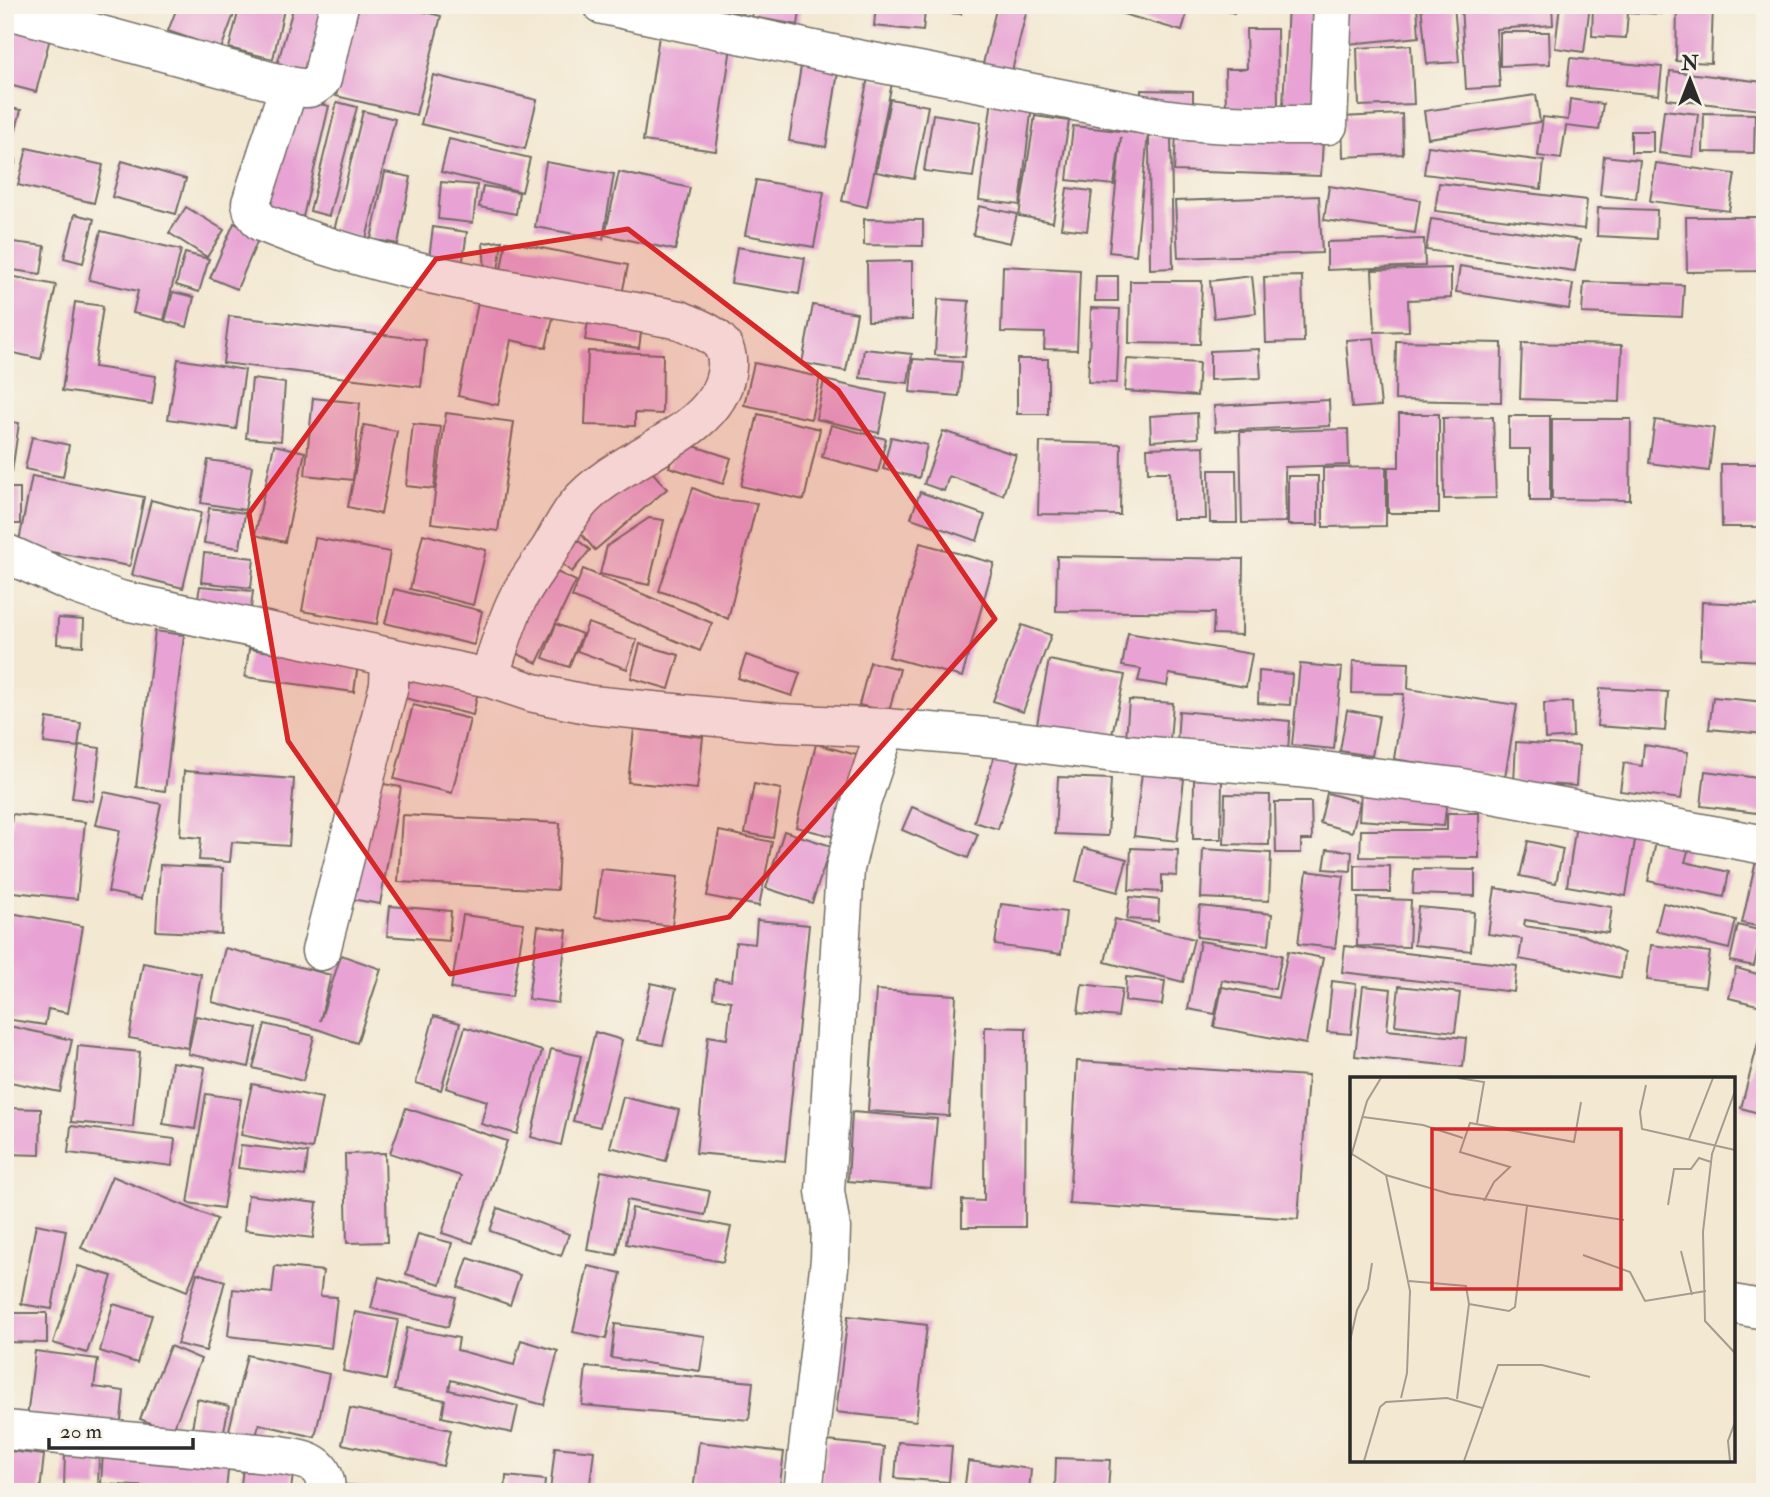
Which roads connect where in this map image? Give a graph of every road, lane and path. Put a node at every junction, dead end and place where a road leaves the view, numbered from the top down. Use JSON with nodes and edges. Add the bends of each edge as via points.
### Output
{"nodes":[{"id":1,"x":339,"y":5,"type":"edge"},
{"id":2,"x":603,"y":5,"type":"edge"},
{"id":3,"x":1333,"y":5,"type":"edge"},
{"id":4,"x":5,"y":9,"type":"edge"},
{"id":5,"x":289,"y":86,"type":"junction"},
{"id":6,"x":5,"y":553,"type":"edge"},
{"id":7,"x":390,"y":659,"type":"junction"},
{"id":8,"x":489,"y":678,"type":"junction"},
{"id":9,"x":886,"y":728,"type":"junction"},
{"id":10,"x":1765,"y":845,"type":"edge"},
{"id":11,"x":321,"y":951,"type":"dead end"},
{"id":12,"x":1735,"y":1304,"type":"edge"},
{"id":13,"x":1765,"y":1310,"type":"edge"},
{"id":14,"x":5,"y":1430,"type":"edge"},
{"id":15,"x":326,"y":1492,"type":"edge"},
{"id":16,"x":803,"y":1492,"type":"edge"}],
"edges":[{"from":1,"to":5,"type":"street","via":[[322,79],[308,89]]},
{"from":2,"to":3,"type":"street","via":[[1161,118],[1250,125],[1328,125]]},
{"from":4,"to":5,"type":"street"},
{"from":5,"to":8,"type":"street","via":[[251,203],[261,222],[338,251],[442,278],[680,320],[710,333],[726,351],[724,385],[700,419],[604,480],[579,503],[518,599]]},
{"from":6,"to":7,"type":"street","via":[[120,600]]},
{"from":7,"to":8,"type":"street"},
{"from":7,"to":11,"type":"street","via":[[389,685]]},
{"from":8,"to":9,"type":"street","via":[[591,705]]},
{"from":9,"to":10,"type":"street","via":[[1456,787]]},
{"from":9,"to":16,"type":"street","via":[[845,869],[825,1191],[830,1259]]},
{"from":12,"to":13,"type":"street"},
{"from":14,"to":15,"type":"street","via":[[302,1459],[323,1472]]}]}
